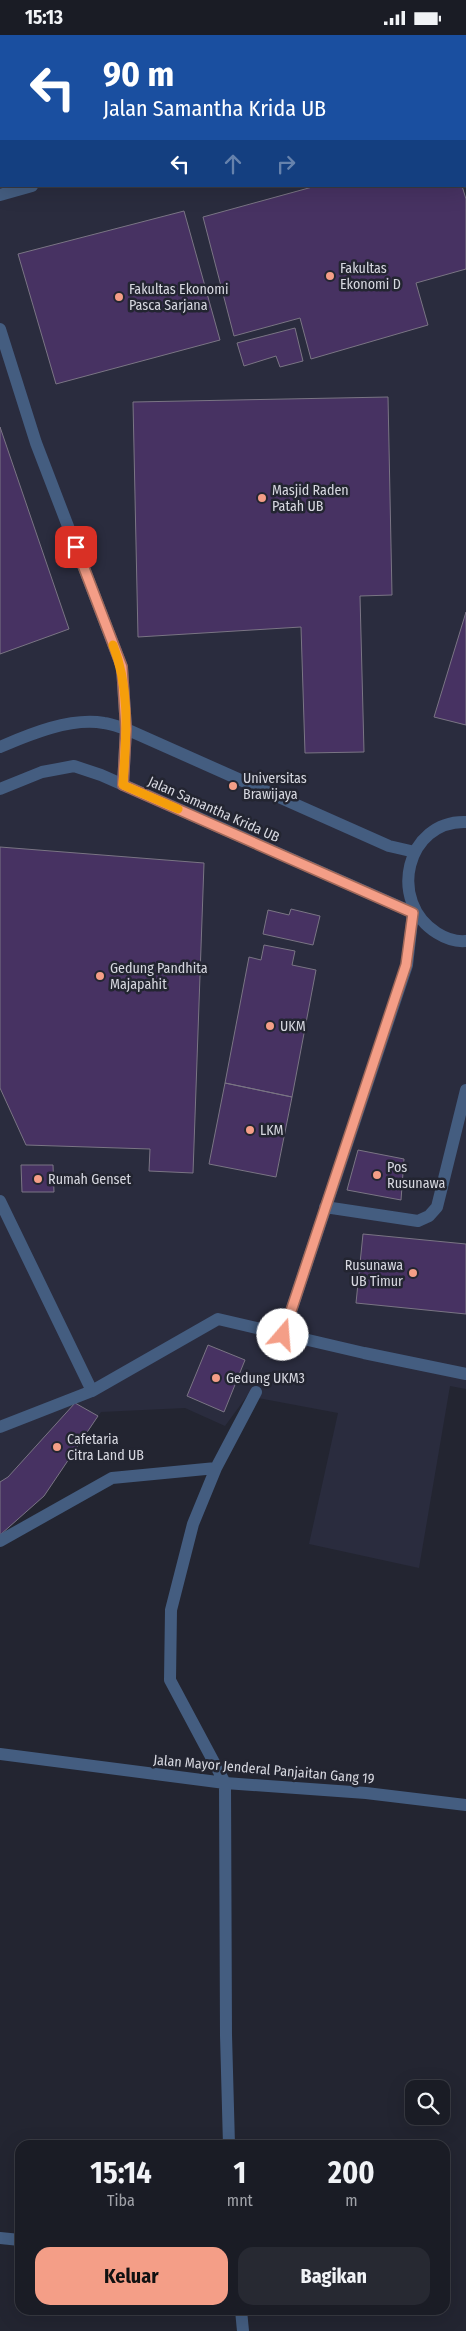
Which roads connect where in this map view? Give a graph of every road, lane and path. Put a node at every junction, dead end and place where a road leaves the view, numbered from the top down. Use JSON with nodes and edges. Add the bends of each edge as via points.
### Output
{"nodes":[{"id":1,"x":28,"y":187,"type":"edge"},
{"id":2,"x":0,"y":195,"type":"edge"},
{"id":3,"x":0,"y":329,"type":"edge"},
{"id":4,"x":5,"y":364,"type":"edge"},
{"id":5,"x":126,"y":729,"type":"junction"},
{"id":6,"x":0,"y":747,"type":"edge"},
{"id":7,"x":123,"y":785,"type":"junction"},
{"id":8,"x":0,"y":789,"type":"edge"},
{"id":9,"x":466,"y":823,"type":"edge"},
{"id":10,"x":415,"y":852,"type":"junction"},
{"id":11,"x":415,"y":914,"type":"junction"},
{"id":12,"x":464,"y":943,"type":"edge"},
{"id":13,"x":466,"y":1090,"type":"edge"},
{"id":14,"x":0,"y":1201,"type":"edge"},
{"id":15,"x":325,"y":1207,"type":"junction"},
{"id":16,"x":283,"y":1335,"type":"junction"},
{"id":17,"x":466,"y":1374,"type":"edge"},
{"id":18,"x":92,"y":1391,"type":"junction"},
{"id":19,"x":256,"y":1392,"type":"dead end"},
{"id":20,"x":0,"y":1427,"type":"edge"},
{"id":21,"x":216,"y":1468,"type":"junction"},
{"id":22,"x":0,"y":1541,"type":"edge"},
{"id":23,"x":0,"y":1753,"type":"edge"},
{"id":24,"x":224,"y":1783,"type":"junction"},
{"id":25,"x":466,"y":1805,"type":"edge"},
{"id":26,"x":229,"y":2140,"type":"edge"},
{"id":27,"x":0,"y":2239,"type":"edge"},
{"id":28,"x":15,"y":2240,"type":"edge"},
{"id":29,"x":241,"y":2315,"type":"edge"},
{"id":30,"x":243,"y":2331,"type":"edge"}],
"edges":[{"from":1,"to":2,"type":"street"},
{"from":3,"to":4,"type":"street"},
{"from":4,"to":5,"type":"street","via":[[122,667]]},
{"from":5,"to":6,"type":"street","via":[[103,722],[62,725]]},
{"from":5,"to":7,"type":"street"},
{"from":5,"to":10,"type":"street","via":[[389,846]]},
{"from":7,"to":8,"type":"street","name":"Jalan Samantha Krida UB","via":[[74,766],[42,772]]},
{"from":7,"to":11,"type":"street","name":"Jalan Samantha Krida UB"},
{"from":9,"to":10,"type":"street","via":[[441,827]]},
{"from":10,"to":11,"type":"street","via":[[407,883]]},
{"from":11,"to":12,"type":"street","via":[[444,937]]},
{"from":11,"to":15,"type":"street","via":[[406,965]]},
{"from":13,"to":15,"type":"street","via":[[437,1207],[429,1216],[418,1221]]},
{"from":14,"to":18,"type":"street"},
{"from":15,"to":16,"type":"street"},
{"from":16,"to":17,"type":"street"},
{"from":16,"to":18,"type":"street","via":[[218,1319]]},
{"from":18,"to":20,"type":"street"},
{"from":19,"to":21,"type":"street"},
{"from":21,"to":22,"type":"street","via":[[112,1478]]},
{"from":21,"to":24,"type":"street","via":[[193,1524],[171,1611],[170,1679]]},
{"from":23,"to":24,"type":"street","name":"Jalan Mayor Jenderal Panjaitan Gang 19"},
{"from":24,"to":25,"type":"street","name":"Jalan Mayor Jenderal Panjaitan Gang 19","via":[[366,1793]]},
{"from":24,"to":26,"type":"street"},
{"from":27,"to":28,"type":"street"},
{"from":29,"to":30,"type":"street"}]}
